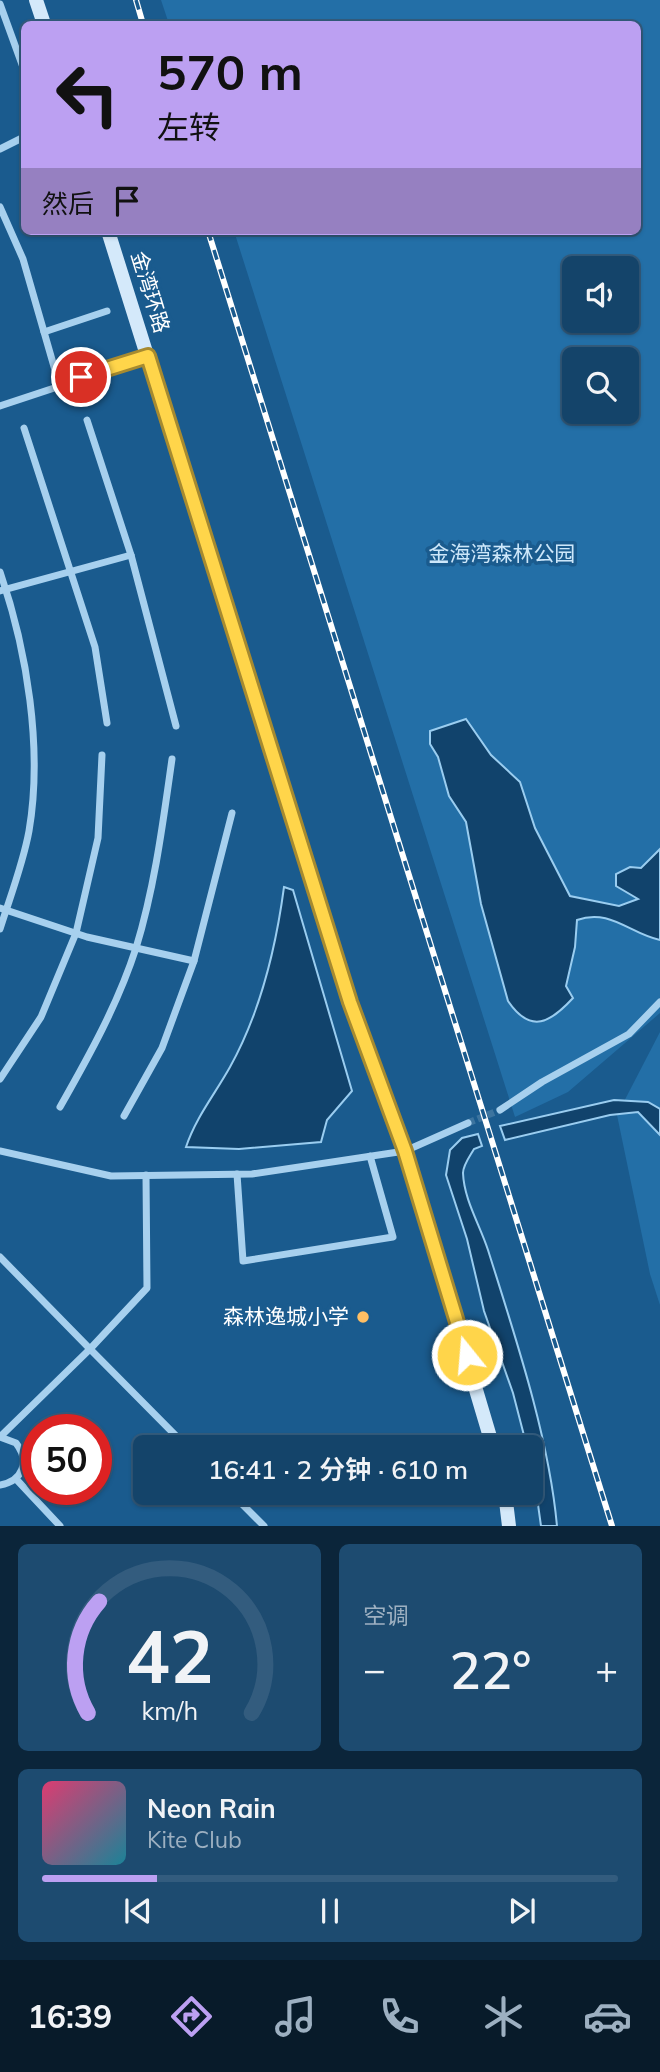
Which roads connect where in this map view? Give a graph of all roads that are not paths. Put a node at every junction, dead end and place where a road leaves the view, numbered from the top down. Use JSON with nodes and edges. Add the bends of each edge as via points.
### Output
{"nodes":[{"id":1,"x":36,"y":0,"type":"edge"},
{"id":2,"x":0,"y":4,"type":"edge"},
{"id":3,"x":43,"y":21,"type":"edge"},
{"id":4,"x":21,"y":62,"type":"edge"},
{"id":5,"x":21,"y":138,"type":"edge"},
{"id":6,"x":0,"y":149,"type":"edge"},
{"id":7,"x":0,"y":207,"type":"edge"},
{"id":8,"x":109,"y":235,"type":"edge"},
{"id":9,"x":107,"y":312,"type":"dead end"},
{"id":10,"x":44,"y":331,"type":"junction"},
{"id":11,"x":148,"y":356,"type":"junction"},
{"id":12,"x":59,"y":384,"type":"junction"},
{"id":13,"x":0,"y":406,"type":"edge"},
{"id":14,"x":87,"y":420,"type":"dead end"},
{"id":15,"x":24,"y":428,"type":"dead end"},
{"id":16,"x":131,"y":555,"type":"junction"},
{"id":17,"x":72,"y":571,"type":"junction"},
{"id":18,"x":0,"y":572,"type":"edge"},
{"id":19,"x":3,"y":591,"type":"edge"},
{"id":20,"x":107,"y":723,"type":"dead end"},
{"id":21,"x":176,"y":726,"type":"dead end"},
{"id":22,"x":102,"y":755,"type":"dead end"},
{"id":23,"x":172,"y":759,"type":"dead end"},
{"id":24,"x":232,"y":813,"type":"dead end"},
{"id":25,"x":3,"y":909,"type":"edge"},
{"id":26,"x":0,"y":929,"type":"edge"},
{"id":27,"x":76,"y":933,"type":"junction"},
{"id":28,"x":135,"y":948,"type":"junction"},
{"id":29,"x":194,"y":961,"type":"junction"},
{"id":30,"x":660,"y":1002,"type":"edge"},
{"id":31,"x":0,"y":1079,"type":"edge"},
{"id":32,"x":60,"y":1107,"type":"dead end"},
{"id":33,"x":500,"y":1110,"type":"tunnel mouth"},
{"id":34,"x":124,"y":1116,"type":"dead end"},
{"id":35,"x":468,"y":1123,"type":"tunnel mouth"},
{"id":36,"x":0,"y":1151,"type":"edge"},
{"id":37,"x":405,"y":1151,"type":"junction"},
{"id":38,"x":370,"y":1156,"type":"junction"},
{"id":39,"x":237,"y":1174,"type":"junction"},
{"id":40,"x":146,"y":1175,"type":"junction"},
{"id":41,"x":0,"y":1257,"type":"edge"},
{"id":42,"x":90,"y":1349,"type":"junction"},
{"id":43,"x":175,"y":1435,"type":"edge"},
{"id":44,"x":489,"y":1435,"type":"edge"},
{"id":45,"x":1,"y":1436,"type":"edge"},
{"id":46,"x":16,"y":1479,"type":"junction"},
{"id":47,"x":0,"y":1485,"type":"edge"},
{"id":48,"x":243,"y":1505,"type":"edge"},
{"id":49,"x":506,"y":1505,"type":"edge"},
{"id":50,"x":60,"y":1526,"type":"edge"},
{"id":51,"x":264,"y":1526,"type":"edge"},
{"id":52,"x":509,"y":1526,"type":"edge"}],
"edges":[{"from":1,"to":3,"type":"main road"},
{"from":2,"to":4,"type":"street"},
{"from":5,"to":6,"type":"street"},
{"from":7,"to":10,"type":"street","via":[[23,259]]},
{"from":8,"to":11,"type":"main road","name":"金湾环路"},
{"from":9,"to":10,"type":"street"},
{"from":10,"to":12,"type":"street"},
{"from":11,"to":12,"type":"street"},
{"from":11,"to":37,"type":"main road","name":"金湾环路","via":[[350,1002]]},
{"from":12,"to":13,"type":"street"},
{"from":14,"to":16,"type":"street"},
{"from":15,"to":17,"type":"street"},
{"from":16,"to":17,"type":"street"},
{"from":16,"to":21,"type":"street"},
{"from":17,"to":19,"type":"street"},
{"from":17,"to":20,"type":"street","via":[[95,647]]},
{"from":18,"to":19,"type":"street"},
{"from":19,"to":25,"type":"street","via":[[13,609],[34,727],[29,831]]},
{"from":22,"to":27,"type":"street","via":[[98,838]]},
{"from":23,"to":28,"type":"street","via":[[159,851]]},
{"from":24,"to":29,"type":"street"},
{"from":25,"to":26,"type":"street"},
{"from":25,"to":27,"type":"street"},
{"from":27,"to":28,"type":"street"},
{"from":27,"to":31,"type":"street","via":[[41,1017]]},
{"from":28,"to":29,"type":"street"},
{"from":28,"to":32,"type":"street","via":[[103,1032]]},
{"from":29,"to":34,"type":"street","via":[[162,1048]]},
{"from":30,"to":33,"type":"street","via":[[629,1034]]},
{"from":35,"to":37,"type":"street"},
{"from":36,"to":40,"type":"street","via":[[111,1176]]},
{"from":37,"to":38,"type":"street"},
{"from":37,"to":44,"type":"main road","name":"金湾环路"},
{"from":38,"to":39,"type":"street"},
{"from":38,"to":39,"type":"street","via":[[393,1237],[243,1261]]},
{"from":39,"to":40,"type":"street"},
{"from":40,"to":42,"type":"street","via":[[147,1288]]},
{"from":41,"to":42,"type":"street"},
{"from":42,"to":43,"type":"street"},
{"from":42,"to":45,"type":"street"},
{"from":45,"to":46,"type":"street","via":[[16,1443],[24,1457]]},
{"from":46,"to":47,"type":"street"},
{"from":46,"to":50,"type":"street"},
{"from":48,"to":51,"type":"street"},
{"from":49,"to":52,"type":"main road"}]}
